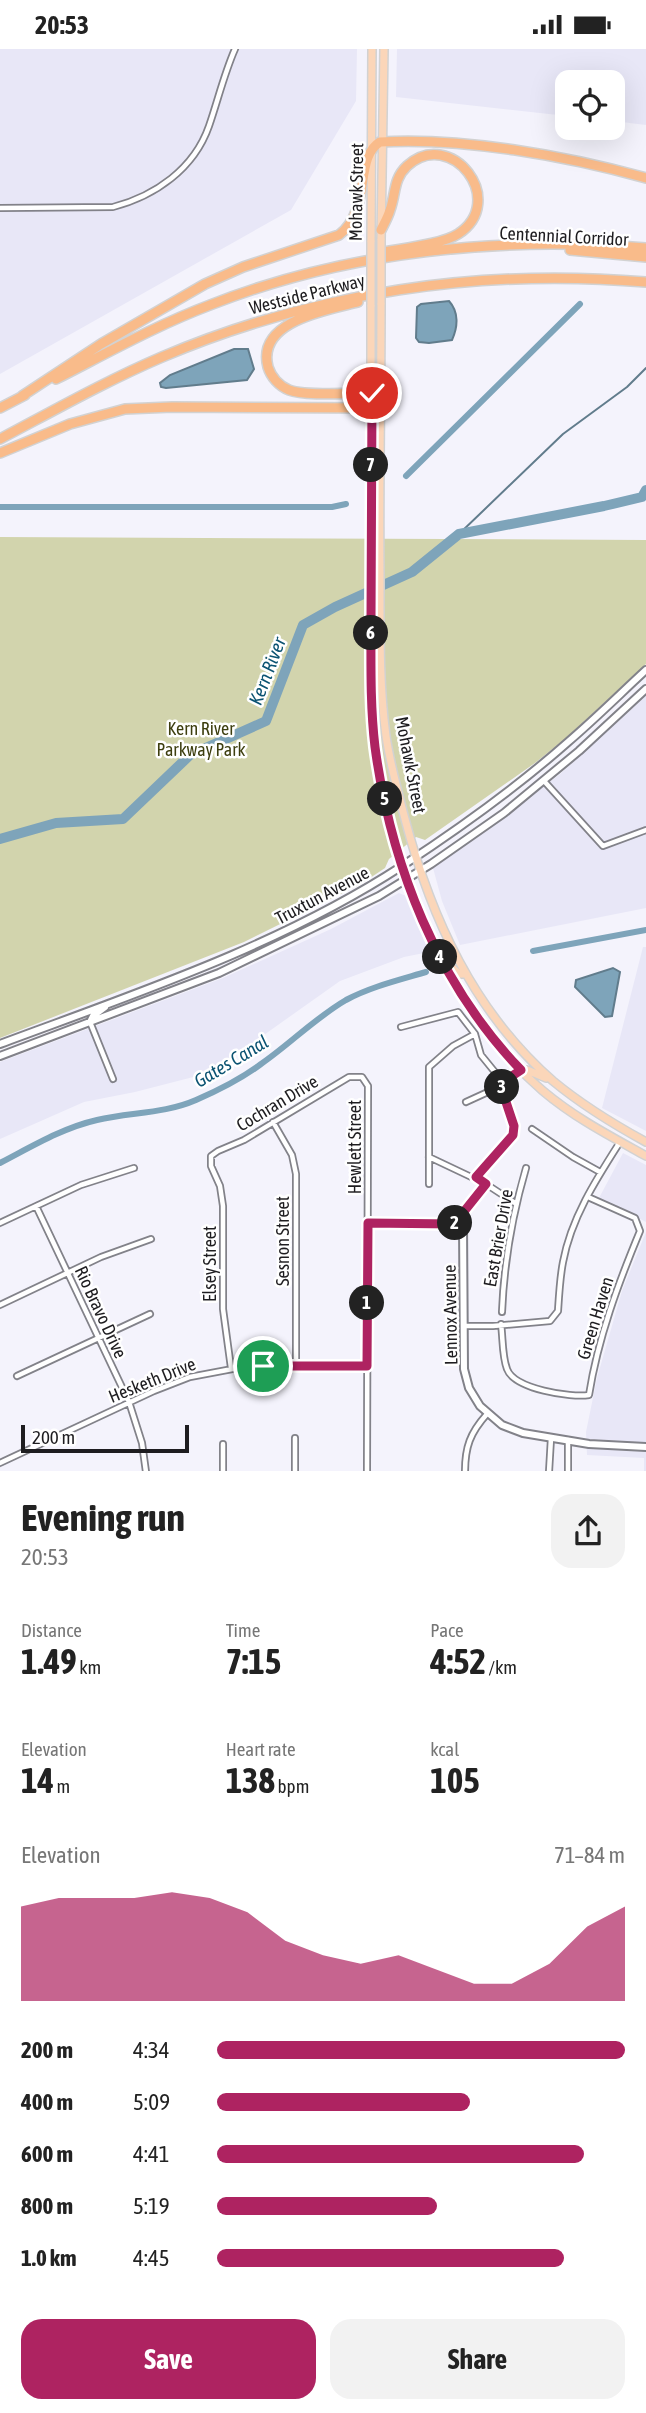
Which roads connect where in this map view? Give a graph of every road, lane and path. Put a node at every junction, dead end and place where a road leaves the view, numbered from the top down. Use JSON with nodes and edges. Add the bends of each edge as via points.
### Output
{"nodes":[{"id":1,"x":235,"y":49,"type":"edge"},
{"id":2,"x":372,"y":49,"type":"edge"},
{"id":3,"x":384,"y":49,"type":"edge"},
{"id":4,"x":383,"y":142,"type":"junction"},
{"id":5,"x":373,"y":148,"type":"junction"},
{"id":6,"x":646,"y":178,"type":"edge"},
{"id":7,"x":0,"y":208,"type":"edge"},
{"id":8,"x":381,"y":235,"type":"junction"},
{"id":9,"x":480,"y":247,"type":"junction"},
{"id":10,"x":646,"y":248,"type":"edge"},
{"id":11,"x":646,"y":257,"type":"edge"},
{"id":12,"x":453,"y":282,"type":"junction"},
{"id":13,"x":646,"y":282,"type":"edge"},
{"id":14,"x":247,"y":291,"type":"junction"},
{"id":15,"x":376,"y":393,"type":"junction"},
{"id":16,"x":22,"y":396,"type":"junction"},
{"id":17,"x":0,"y":408,"type":"edge"},
{"id":18,"x":376,"y":408,"type":"junction"},
{"id":19,"x":0,"y":439,"type":"edge"},
{"id":20,"x":0,"y":453,"type":"edge"},
{"id":21,"x":646,"y":670,"type":"edge"},
{"id":22,"x":646,"y":689,"type":"edge"},
{"id":23,"x":544,"y":781,"type":"junction"},
{"id":24,"x":646,"y":831,"type":"edge"},
{"id":25,"x":415,"y":857,"type":"junction"},
{"id":26,"x":402,"y":866,"type":"junction"},
{"id":27,"x":421,"y":870,"type":"junction"},
{"id":28,"x":407,"y":879,"type":"junction"},
{"id":29,"x":439,"y":954,"type":"junction"},
{"id":30,"x":465,"y":974,"type":"junction"},
{"id":31,"x":113,"y":1001,"type":"junction"},
{"id":32,"x":90,"y":1022,"type":"junction"},
{"id":33,"x":401,"y":1027,"type":"dead end"},
{"id":34,"x":475,"y":1034,"type":"junction"},
{"id":35,"x":0,"y":1044,"type":"edge"},
{"id":36,"x":0,"y":1056,"type":"edge"},
{"id":37,"x":521,"y":1070,"type":"junction"},
{"id":38,"x":362,"y":1077,"type":"joint"},
{"id":39,"x":113,"y":1079,"type":"dead end"},
{"id":40,"x":554,"y":1081,"type":"junction"},
{"id":41,"x":502,"y":1084,"type":"junction"},
{"id":42,"x":466,"y":1102,"type":"dead end"},
{"id":43,"x":273,"y":1122,"type":"junction"},
{"id":44,"x":532,"y":1129,"type":"dead end"},
{"id":45,"x":620,"y":1142,"type":"junction"},
{"id":46,"x":646,"y":1142,"type":"edge"},
{"id":47,"x":646,"y":1154,"type":"edge"},
{"id":48,"x":429,"y":1157,"type":"junction"},
{"id":49,"x":210,"y":1160,"type":"joint"},
{"id":50,"x":134,"y":1168,"type":"dead end"},
{"id":51,"x":526,"y":1168,"type":"dead end"},
{"id":52,"x":600,"y":1173,"type":"junction"},
{"id":53,"x":476,"y":1177,"type":"junction"},
{"id":54,"x":429,"y":1184,"type":"dead end"},
{"id":55,"x":486,"y":1184,"type":"junction"},
{"id":56,"x":588,"y":1197,"type":"junction"},
{"id":57,"x":515,"y":1203,"type":"junction"},
{"id":58,"x":36,"y":1206,"type":"junction"},
{"id":59,"x":0,"y":1223,"type":"edge"},
{"id":60,"x":368,"y":1223,"type":"junction"},
{"id":61,"x":454,"y":1224,"type":"junction"},
{"id":62,"x":151,"y":1239,"type":"dead end"},
{"id":63,"x":68,"y":1273,"type":"junction"},
{"id":64,"x":0,"y":1305,"type":"edge"},
{"id":65,"x":502,"y":1312,"type":"dead end"},
{"id":66,"x":150,"y":1314,"type":"dead end"},
{"id":67,"x":501,"y":1324,"type":"junction"},
{"id":68,"x":463,"y":1326,"type":"junction"},
{"id":69,"x":98,"y":1338,"type":"junction"},
{"id":70,"x":296,"y":1366,"type":"junction"},
{"id":71,"x":367,"y":1366,"type":"junction"},
{"id":72,"x":231,"y":1368,"type":"junction"},
{"id":73,"x":17,"y":1376,"type":"dead end"},
{"id":74,"x":129,"y":1402,"type":"junction"},
{"id":75,"x":487,"y":1415,"type":"junction"},
{"id":76,"x":295,"y":1438,"type":"dead end"},
{"id":77,"x":551,"y":1438,"type":"junction"},
{"id":78,"x":568,"y":1440,"type":"junction"},
{"id":79,"x":223,"y":1444,"type":"dead end"},
{"id":80,"x":646,"y":1447,"type":"edge"},
{"id":81,"x":0,"y":1464,"type":"edge"},
{"id":82,"x":146,"y":1471,"type":"edge"},
{"id":83,"x":223,"y":1471,"type":"edge"},
{"id":84,"x":295,"y":1471,"type":"edge"},
{"id":85,"x":367,"y":1471,"type":"edge"},
{"id":86,"x":465,"y":1471,"type":"edge"},
{"id":87,"x":549,"y":1471,"type":"edge"},
{"id":88,"x":568,"y":1471,"type":"edge"}],
"edges":[{"from":1,"to":7,"type":"street","via":[[201,145],[190,162],[162,186],[113,207]]},
{"from":2,"to":5,"type":"main road","name":"Mohawk Street"},
{"from":3,"to":4,"type":"main road","name":"Mohawk Street"},
{"from":4,"to":5,"type":"highway"},
{"from":4,"to":6,"type":"highway","via":[[508,150]]},
{"from":4,"to":8,"type":"main road","name":"Mohawk Street"},
{"from":5,"to":15,"type":"main road","name":"Mohawk Street","bridge":true,"via":[[371,305]]},
{"from":5,"to":16,"type":"highway","via":[[358,211],[339,235],[205,284]]},
{"from":8,"to":14,"type":"highway","via":[[396,182],[415,160],[450,158],[472,177],[478,197],[476,210],[455,236],[324,265]]},
{"from":8,"to":15,"type":"main road","name":"Mohawk Street","bridge":true},
{"from":9,"to":10,"type":"highway"},
{"from":9,"to":11,"type":"highway","name":"Centennial Corridor"},
{"from":9,"to":14,"type":"highway","name":"Westside Parkway","via":[[367,261]]},
{"from":12,"to":13,"type":"highway","name":"Westside Parkway","via":[[551,277]]},
{"from":12,"to":15,"type":"highway","via":[[320,312],[284,326],[271,340],[268,368],[274,380],[287,389]]},
{"from":12,"to":19,"type":"highway","name":"Westside Parkway","via":[[345,299],[239,328],[138,368]]},
{"from":14,"to":16,"type":"highway","name":"Westside Parkway","via":[[159,326]]},
{"from":15,"to":18,"type":"main road","name":"Mohawk Street"},
{"from":16,"to":17,"type":"highway","name":"Westside Parkway"},
{"from":18,"to":20,"type":"highway","via":[[125,409],[69,424]]},
{"from":18,"to":25,"type":"main road","name":"Mohawk Street","via":[[381,664],[387,738]]},
{"from":18,"to":26,"type":"main road","name":"Mohawk Street","via":[[371,546],[375,744]]},
{"from":21,"to":25,"type":"main road","name":"Truxtun Avenue","via":[[535,770]]},
{"from":22,"to":23,"type":"main road","name":"Truxtun Avenue"},
{"from":23,"to":24,"type":"street","via":[[603,846]]},
{"from":23,"to":27,"type":"main road","name":"Truxtun Avenue"},
{"from":25,"to":26,"type":"main road","name":"Truxtun Avenue"},
{"from":25,"to":27,"type":"main road","name":"Mohawk Street"},
{"from":26,"to":28,"type":"main road","name":"Mohawk Street"},
{"from":26,"to":31,"type":"main road","name":"Truxtun Avenue","via":[[255,945]]},
{"from":27,"to":28,"type":"main road","name":"Truxtun Avenue"},
{"from":27,"to":30,"type":"main road","name":"Mohawk Street"},
{"from":28,"to":29,"type":"main road","name":"Mohawk Street"},
{"from":28,"to":32,"type":"main road","name":"Truxtun Avenue","via":[[260,955]]},
{"from":29,"to":30,"type":"main road","via":[[454,971]]},
{"from":29,"to":37,"type":"main road","name":"Mohawk Street","via":[[478,1020]]},
{"from":30,"to":40,"type":"main road","name":"Mohawk Street","via":[[502,1028]]},
{"from":31,"to":32,"type":"main road"},
{"from":31,"to":35,"type":"main road","name":"Truxtun Avenue"},
{"from":32,"to":36,"type":"main road","name":"Truxtun Avenue"},
{"from":32,"to":39,"type":"street"},
{"from":33,"to":34,"type":"street","via":[[457,1012]]},
{"from":34,"to":41,"type":"street","via":[[481,1055]]},
{"from":34,"to":48,"type":"street","via":[[429,1067]]},
{"from":37,"to":40,"type":"main road"},
{"from":37,"to":41,"type":"street"},
{"from":37,"to":45,"type":"main road","name":"Mohawk Street","via":[[577,1117]]},
{"from":38,"to":43,"type":"street","name":"Cochran Drive","via":[[349,1077]]},
{"from":38,"to":60,"type":"street","name":"Hewlett Street","via":[[368,1086]]},
{"from":40,"to":46,"type":"main road","name":"Mohawk Street"},
{"from":41,"to":42,"type":"street"},
{"from":41,"to":53,"type":"street","via":[[513,1135]]},
{"from":43,"to":49,"type":"street","name":"Cochran Drive","via":[[218,1151]]},
{"from":43,"to":70,"type":"street","name":"Sesnon Street","via":[[292,1155],[296,1174]]},
{"from":44,"to":52,"type":"street"},
{"from":45,"to":47,"type":"main road","name":"Mohawk Street"},
{"from":45,"to":52,"type":"street"},
{"from":48,"to":53,"type":"street"},
{"from":48,"to":54,"type":"street"},
{"from":49,"to":72,"type":"street","name":"Elsey Street","via":[[223,1206],[223,1309]]},
{"from":50,"to":58,"type":"street","via":[[96,1178]]},
{"from":51,"to":57,"type":"street","name":"East Brier Drive"},
{"from":52,"to":56,"type":"street"},
{"from":53,"to":55,"type":"street"},
{"from":55,"to":57,"type":"street"},
{"from":55,"to":61,"type":"street"},
{"from":56,"to":67,"type":"street","via":[[566,1250],[557,1314],[550,1321]]},
{"from":56,"to":67,"type":"street","name":"Green Haven","via":[[635,1218],[640,1226],[617,1288],[589,1395],[554,1393],[517,1381],[508,1372]]},
{"from":57,"to":65,"type":"street","name":"East Brier Drive"},
{"from":58,"to":59,"type":"street"},
{"from":58,"to":63,"type":"street","name":"Rio Bravo Drive"},
{"from":60,"to":61,"type":"main road"},
{"from":60,"to":71,"type":"street","name":"Hewlett Street"},
{"from":61,"to":68,"type":"main road","name":"Lennox Avenue","via":[[463,1224]]},
{"from":62,"to":63,"type":"street"},
{"from":63,"to":64,"type":"street"},
{"from":63,"to":69,"type":"street","name":"Rio Bravo Drive"},
{"from":66,"to":69,"type":"street"},
{"from":67,"to":68,"type":"street"},
{"from":68,"to":75,"type":"main road","name":"Lennox Avenue","via":[[466,1378]]},
{"from":69,"to":73,"type":"street"},
{"from":69,"to":74,"type":"street","name":"Rio Bravo Drive"},
{"from":70,"to":71,"type":"street","name":"Hesketh Drive"},
{"from":70,"to":72,"type":"street","name":"Hesketh Drive"},
{"from":71,"to":85,"type":"street","name":"Hewlett Street"},
{"from":72,"to":74,"type":"street","name":"Hesketh Drive","via":[[172,1383]]},
{"from":74,"to":81,"type":"street","name":"Hesketh Drive"},
{"from":74,"to":82,"type":"street","name":"Rio Bravo Drive"},
{"from":75,"to":77,"type":"main road","via":[[513,1430]]},
{"from":75,"to":86,"type":"street","via":[[470,1437]]},
{"from":76,"to":84,"type":"street"},
{"from":77,"to":78,"type":"main road"},
{"from":77,"to":87,"type":"street"},
{"from":78,"to":80,"type":"main road"},
{"from":78,"to":88,"type":"street"},
{"from":79,"to":83,"type":"street"}]}
